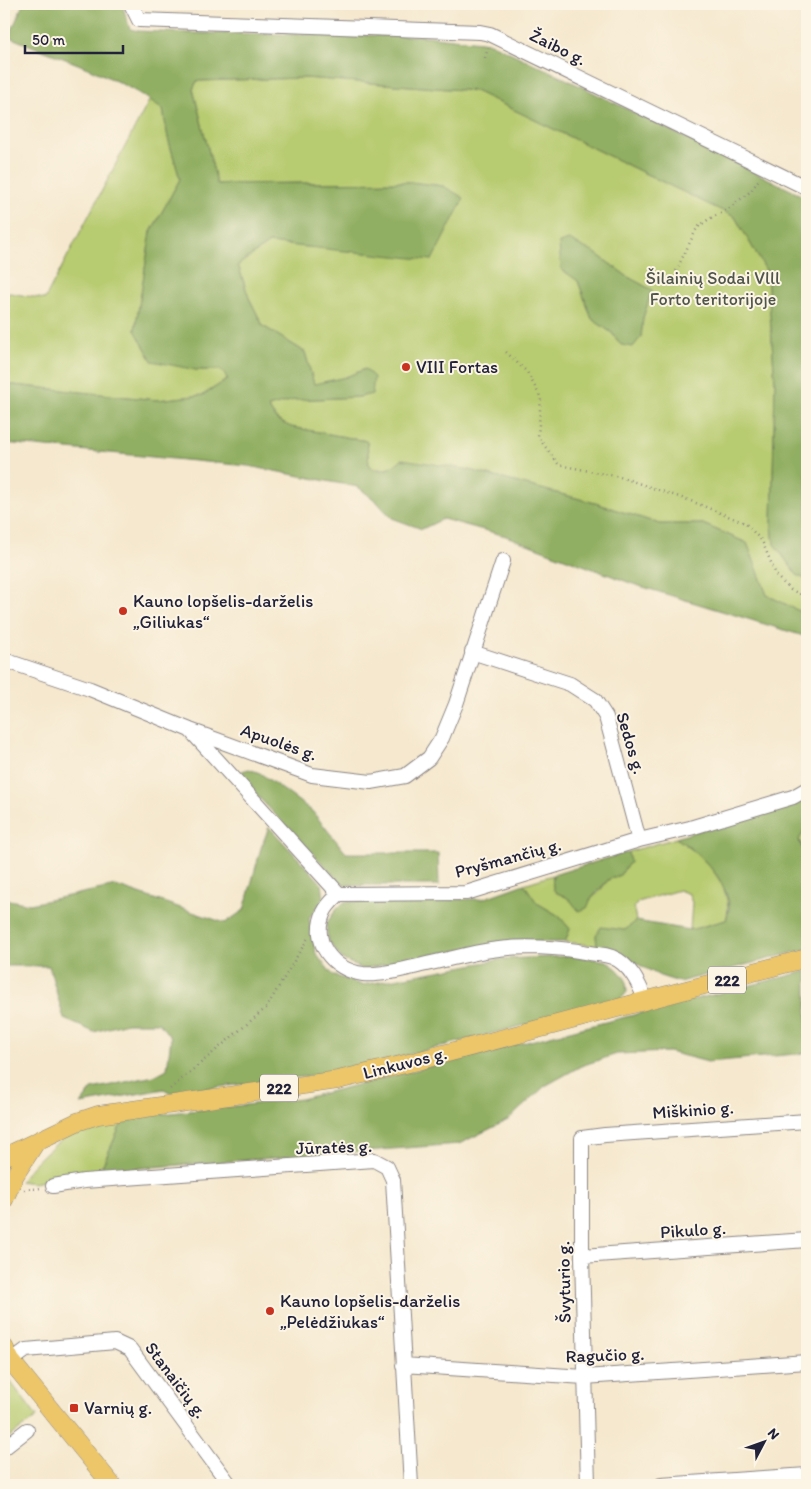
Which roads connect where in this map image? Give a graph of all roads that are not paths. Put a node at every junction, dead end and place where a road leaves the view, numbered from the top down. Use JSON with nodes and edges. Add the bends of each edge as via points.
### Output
{"nodes":[{"id":1,"x":131,"y":4,"type":"edge"},
{"id":2,"x":807,"y":188,"type":"edge"},
{"id":3,"x":503,"y":561,"type":"dead end"},
{"id":4,"x":472,"y":652,"type":"junction"},
{"id":5,"x":4,"y":660,"type":"edge"},
{"id":6,"x":190,"y":730,"type":"junction"},
{"id":7,"x":807,"y":789,"type":"edge"},
{"id":8,"x":639,"y":840,"type":"junction"},
{"id":9,"x":338,"y":894,"type":"junction"},
{"id":10,"x":807,"y":958,"type":"edge"},
{"id":11,"x":646,"y":1001,"type":"junction"},
{"id":12,"x":807,"y":1121,"type":"edge"},
{"id":13,"x":582,"y":1138,"type":"joint"},
{"id":14,"x":38,"y":1140,"type":"junction"},
{"id":15,"x":4,"y":1157,"type":"edge"},
{"id":16,"x":53,"y":1186,"type":"road end"},
{"id":17,"x":4,"y":1200,"type":"edge"},
{"id":18,"x":807,"y":1240,"type":"edge"},
{"id":19,"x":582,"y":1256,"type":"junction"},
{"id":20,"x":6,"y":1355,"type":"edge"},
{"id":21,"x":807,"y":1362,"type":"edge"},
{"id":22,"x":403,"y":1365,"type":"junction"},
{"id":23,"x":584,"y":1377,"type":"junction"},
{"id":24,"x":27,"y":1430,"type":"dead end"},
{"id":25,"x":4,"y":1448,"type":"edge"},
{"id":26,"x":807,"y":1475,"type":"edge"},
{"id":27,"x":112,"y":1485,"type":"edge"},
{"id":28,"x":230,"y":1485,"type":"edge"},
{"id":29,"x":411,"y":1485,"type":"edge"},
{"id":30,"x":588,"y":1485,"type":"edge"},
{"id":31,"x":661,"y":1485,"type":"edge"}],
"edges":[{"from":1,"to":2,"type":"street","name":"Žaibo g.","via":[[139,20],[490,34]]},
{"from":3,"to":4,"type":"street","name":"Apuolės g."},
{"from":4,"to":6,"type":"street","name":"Apuolės g.","via":[[442,738],[429,758],[405,776],[371,782],[312,775]]},
{"from":4,"to":8,"type":"street","name":"Sedos g.","via":[[570,684],[595,700],[606,717]]},
{"from":5,"to":6,"type":"street","name":"Apuolės g.","via":[[90,689]]},
{"from":6,"to":9,"type":"street"},
{"from":7,"to":8,"type":"street","name":"Pryšmančių g.","via":[[793,797]]},
{"from":8,"to":9,"type":"street","name":"Pryšmančių g.","via":[[466,893]]},
{"from":9,"to":11,"type":"street","via":[[324,911],[318,934],[328,955],[343,969],[364,974],[390,972],[492,950],[576,950],[612,957],[620,962],[635,977]]},
{"from":10,"to":11,"type":"main road","name":"Linkuvos g.","number":"222"},
{"from":11,"to":14,"type":"main road","name":"Linkuvos g.","number":"222","via":[[338,1080],[98,1115]]},
{"from":12,"to":13,"type":"street","name":"Miškinio g."},
{"from":13,"to":19,"type":"street","name":"Švyturio g."},
{"from":14,"to":15,"type":"main road","name":"Linkuvos g.","number":"222"},
{"from":14,"to":17,"type":"main road","via":[[15,1175]]},
{"from":16,"to":22,"type":"street","name":"Jūratės g.","via":[[374,1160],[387,1167],[393,1180]]},
{"from":18,"to":19,"type":"street","name":"Pikulo g."},
{"from":19,"to":23,"type":"street","name":"Švyturio g."},
{"from":20,"to":27,"type":"main road"},
{"from":20,"to":28,"type":"street","name":"Stanaičių g.","via":[[26,1350],[115,1342],[130,1349]]},
{"from":21,"to":23,"type":"street","name":"Ragučio g."},
{"from":22,"to":23,"type":"street","name":"Ragučio g."},
{"from":22,"to":29,"type":"street","name":"Jūratės g."},
{"from":23,"to":30,"type":"street","name":"Švyturio g."},
{"from":24,"to":25,"type":"street"},
{"from":26,"to":31,"type":"street"}]}
